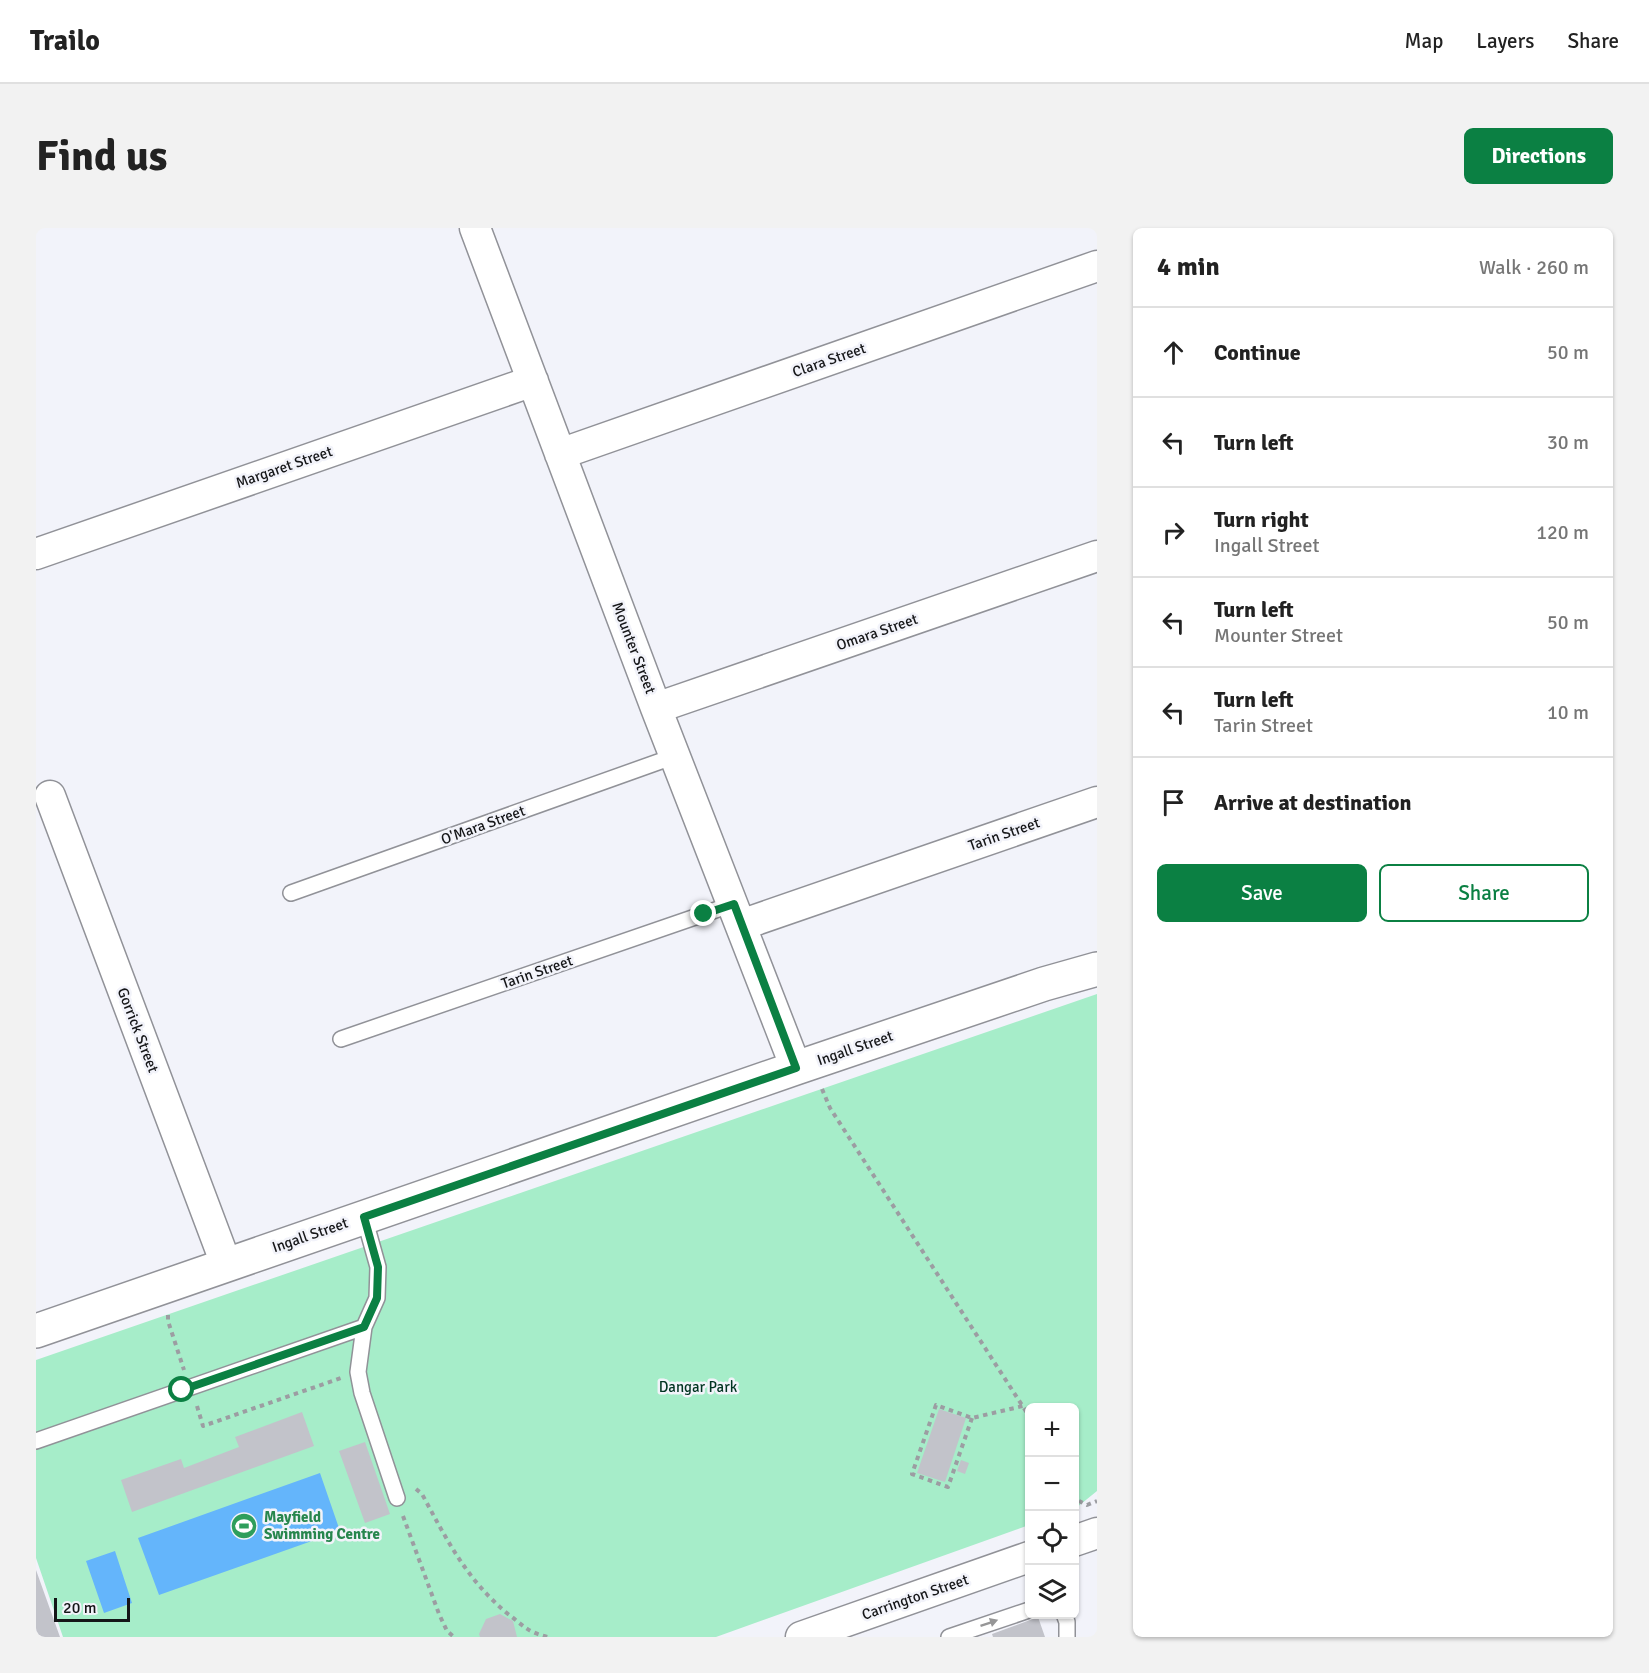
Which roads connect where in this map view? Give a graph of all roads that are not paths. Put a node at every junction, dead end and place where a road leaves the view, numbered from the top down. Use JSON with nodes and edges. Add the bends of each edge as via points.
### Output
{"nodes":[{"id":1,"x":475,"y":228,"type":"edge"},
{"id":2,"x":1097,"y":266,"type":"edge"},
{"id":3,"x":533,"y":381,"type":"junction"},
{"id":4,"x":560,"y":454,"type":"junction"},
{"id":5,"x":36,"y":554,"type":"edge"},
{"id":6,"x":1097,"y":556,"type":"edge"},
{"id":7,"x":657,"y":708,"type":"junction"},
{"id":8,"x":675,"y":756,"type":"junction"},
{"id":9,"x":50,"y":796,"type":"dead end"},
{"id":10,"x":1097,"y":802,"type":"edge"},
{"id":11,"x":291,"y":893,"type":"dead end"},
{"id":12,"x":737,"y":914,"type":"junction"},
{"id":13,"x":1097,"y":969,"type":"edge"},
{"id":14,"x":341,"y":1040,"type":"dead end"},
{"id":15,"x":808,"y":1077,"type":"junction"},
{"id":16,"x":364,"y":1217,"type":"junction"},
{"id":17,"x":226,"y":1264,"type":"junction"},
{"id":18,"x":364,"y":1327,"type":"junction"},
{"id":19,"x":36,"y":1331,"type":"edge"},
{"id":20,"x":36,"y":1441,"type":"edge"},
{"id":21,"x":397,"y":1498,"type":"road end"},
{"id":22,"x":1097,"y":1533,"type":"edge"},
{"id":23,"x":1079,"y":1539,"type":"edge"},
{"id":24,"x":1025,"y":1558,"type":"edge"},
{"id":25,"x":1025,"y":1611,"type":"edge"},
{"id":26,"x":1066,"y":1619,"type":"edge"},
{"id":27,"x":801,"y":1637,"type":"edge"},
{"id":28,"x":949,"y":1637,"type":"edge"},
{"id":29,"x":1068,"y":1637,"type":"edge"}],
"edges":[{"from":1,"to":3,"type":"street","name":"Mounter Street"},
{"from":2,"to":4,"type":"street","name":"Clara Street"},
{"from":3,"to":4,"type":"street","name":"Mounter Street"},
{"from":3,"to":5,"type":"street","name":"Margaret Street"},
{"from":4,"to":7,"type":"street","name":"Mounter Street"},
{"from":6,"to":7,"type":"street","name":"Omara Street"},
{"from":7,"to":8,"type":"street","name":"Mounter Street"},
{"from":8,"to":11,"type":"lane","name":"O'Mara Street"},
{"from":8,"to":12,"type":"street","name":"Mounter Street"},
{"from":9,"to":17,"type":"street","name":"Gorrick Street"},
{"from":10,"to":12,"type":"street","name":"Tarin Street"},
{"from":12,"to":14,"type":"lane","name":"Tarin Street"},
{"from":12,"to":15,"type":"street","name":"Mounter Street"},
{"from":13,"to":15,"type":"main road","name":"Ingall Street","via":[[1038,986]]},
{"from":15,"to":16,"type":"main road","name":"Ingall Street"},
{"from":16,"to":17,"type":"main road","name":"Ingall Street"},
{"from":16,"to":18,"type":"lane","via":[[378,1267],[377,1298]]},
{"from":17,"to":19,"type":"main road","name":"Ingall Street"},
{"from":18,"to":20,"type":"lane"},
{"from":18,"to":21,"type":"lane","via":[[358,1372],[362,1393]]},
{"from":22,"to":23,"type":"street"},
{"from":24,"to":27,"type":"street","name":"Carrington Street"},
{"from":28,"to":25,"type":"lane","one_way":true},
{"from":26,"to":29,"type":"lane"}]}
